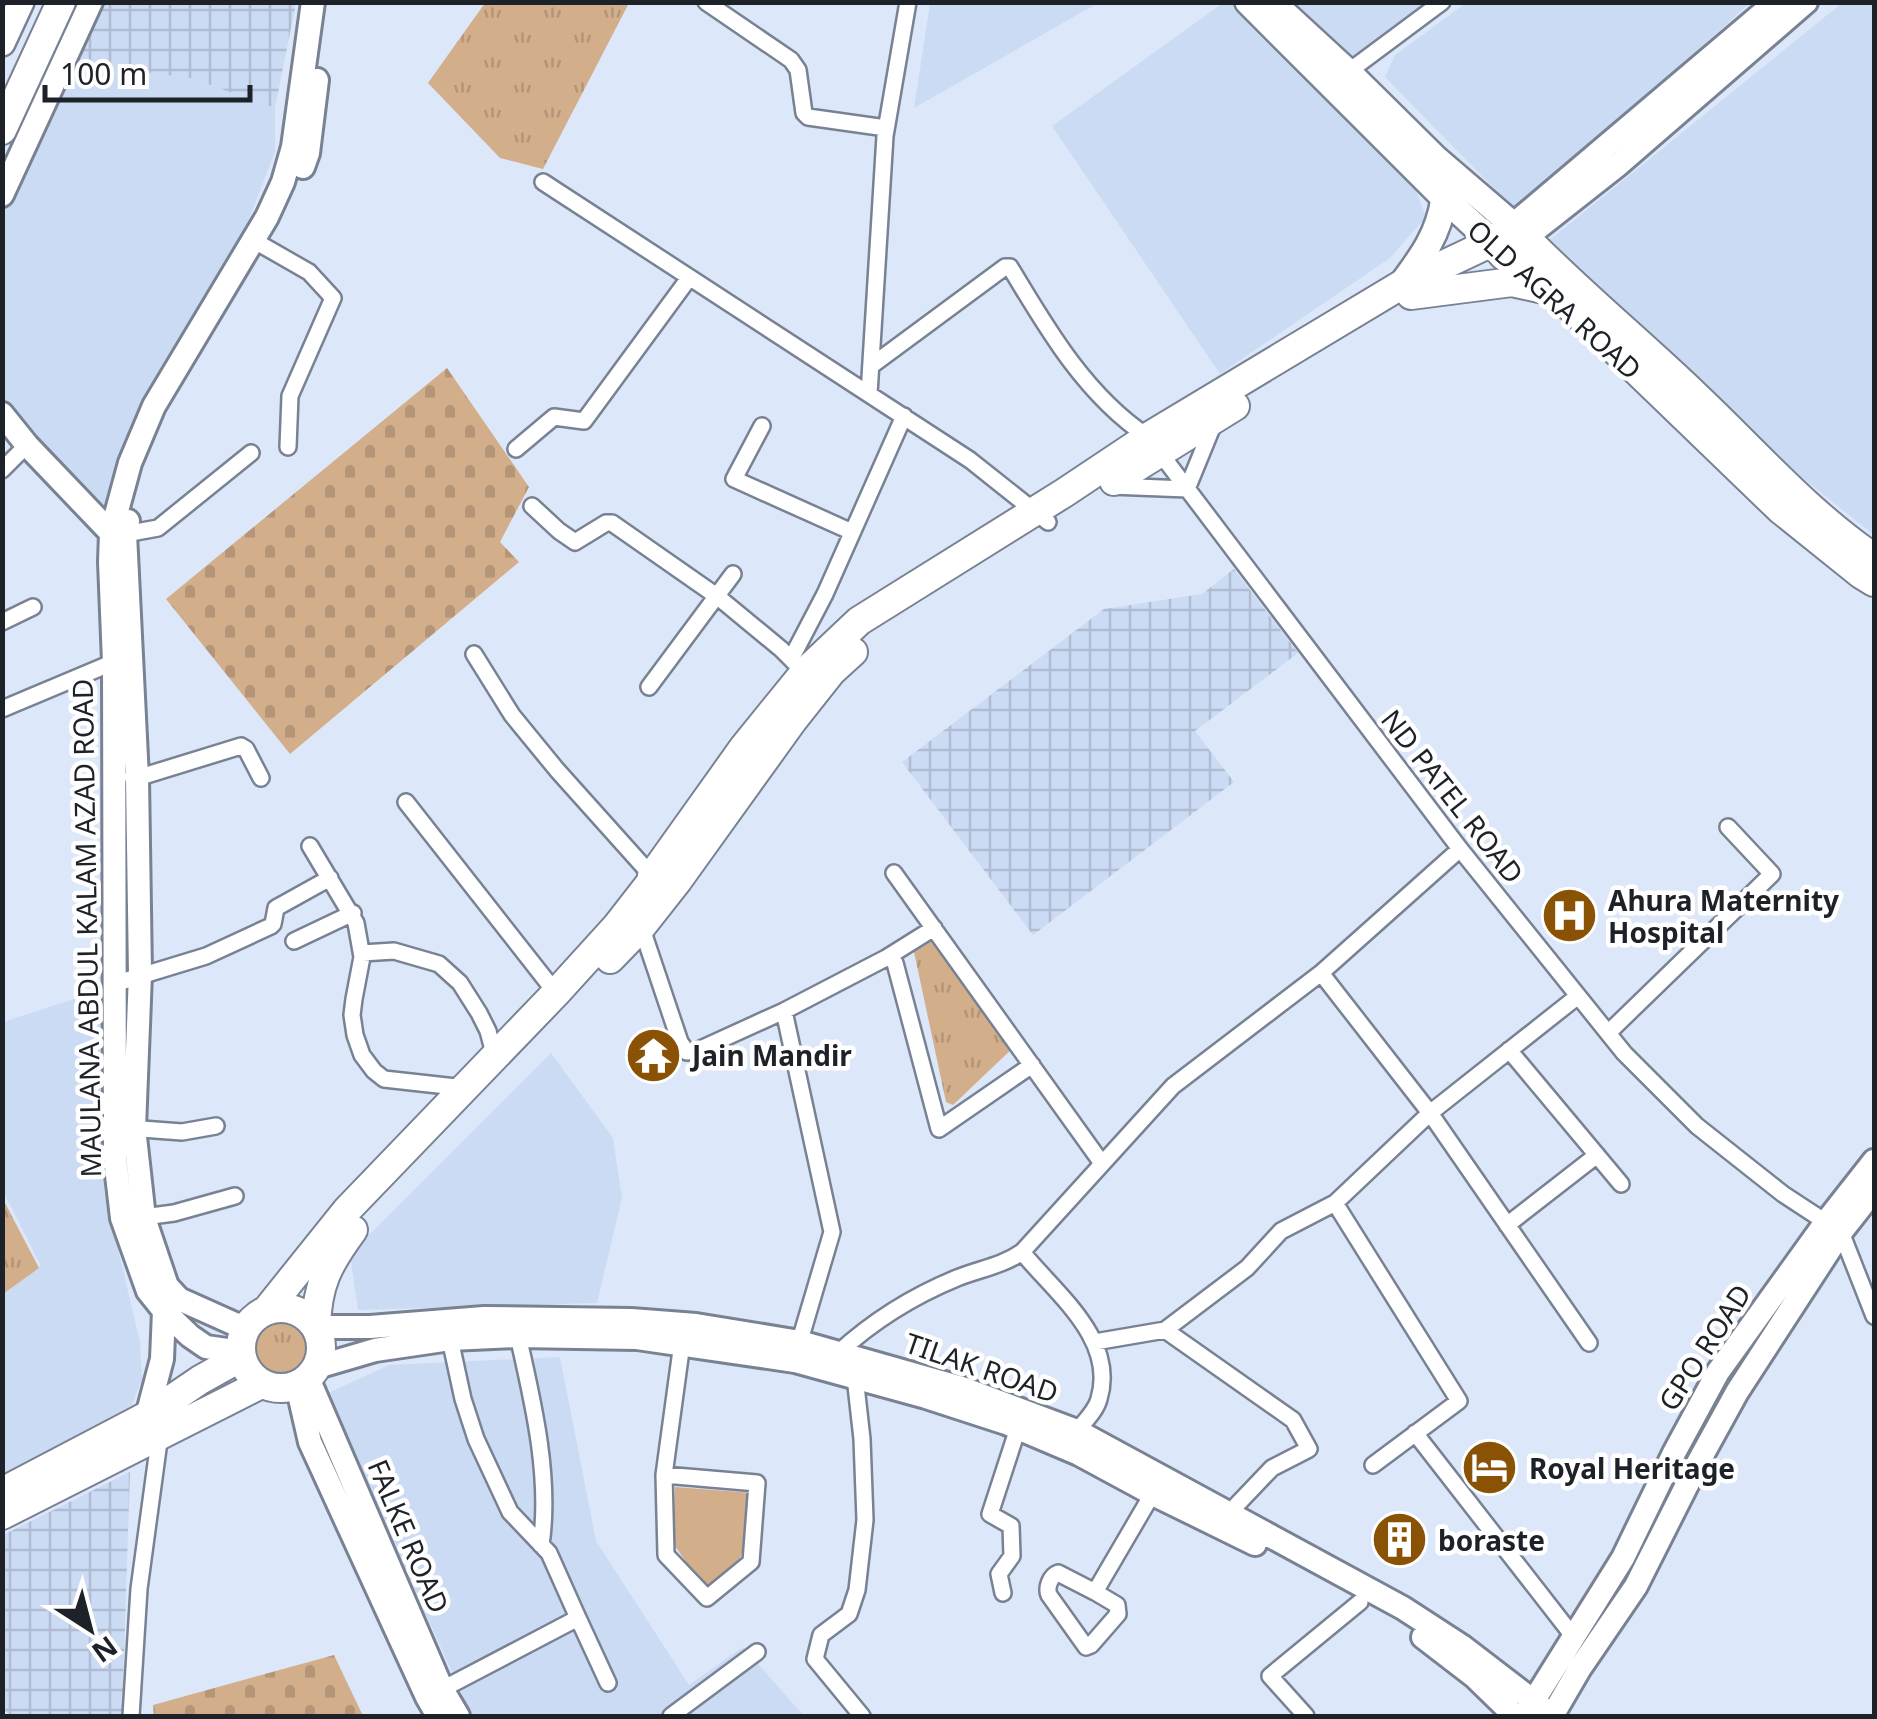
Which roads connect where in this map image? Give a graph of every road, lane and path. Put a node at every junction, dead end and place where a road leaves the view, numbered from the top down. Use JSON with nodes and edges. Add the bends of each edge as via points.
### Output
{"nodes":[{"id":1,"x":21,"y":2,"type":"edge"},
{"id":2,"x":40,"y":2,"type":"edge"},
{"id":3,"x":64,"y":2,"type":"edge"},
{"id":4,"x":90,"y":2,"type":"edge"},
{"id":5,"x":314,"y":2,"type":"edge"},
{"id":6,"x":327,"y":2,"type":"edge"},
{"id":7,"x":706,"y":2,"type":"edge"},
{"id":8,"x":908,"y":2,"type":"edge"},
{"id":9,"x":1248,"y":2,"type":"edge"},
{"id":10,"x":1272,"y":2,"type":"edge"},
{"id":11,"x":1442,"y":2,"type":"edge"},
{"id":12,"x":1776,"y":2,"type":"edge"},
{"id":13,"x":1806,"y":2,"type":"edge"},
{"id":14,"x":315,"y":39,"type":"junction"},
{"id":15,"x":2,"y":44,"type":"edge"},
{"id":16,"x":1348,"y":72,"type":"junction"},
{"id":17,"x":2,"y":85,"type":"edge"},
{"id":18,"x":886,"y":128,"type":"junction"},
{"id":19,"x":2,"y":130,"type":"edge"},
{"id":20,"x":2,"y":146,"type":"edge"},
{"id":21,"x":543,"y":182,"type":"dead end"},
{"id":22,"x":2,"y":195,"type":"edge"},
{"id":23,"x":1444,"y":198,"type":"junction"},
{"id":24,"x":1508,"y":240,"type":"junction"},
{"id":25,"x":260,"y":244,"type":"junction"},
{"id":26,"x":689,"y":278,"type":"junction"},
{"id":27,"x":1406,"y":290,"type":"junction"},
{"id":28,"x":1556,"y":292,"type":"junction"},
{"id":29,"x":870,"y":366,"type":"junction"},
{"id":30,"x":869,"y":394,"type":"junction"},
{"id":31,"x":2,"y":414,"type":"edge"},
{"id":32,"x":904,"y":416,"type":"junction"},
{"id":33,"x":1215,"y":420,"type":"junction"},
{"id":34,"x":762,"y":426,"type":"dead end"},
{"id":35,"x":27,"y":445,"type":"junction"},
{"id":36,"x":1154,"y":446,"type":"junction"},
{"id":37,"x":288,"y":447,"type":"dead end"},
{"id":38,"x":516,"y":449,"type":"dead end"},
{"id":39,"x":251,"y":453,"type":"dead end"},
{"id":40,"x":2,"y":470,"type":"edge"},
{"id":41,"x":1106,"y":485,"type":"junction"},
{"id":42,"x":1188,"y":489,"type":"junction"},
{"id":43,"x":532,"y":506,"type":"dead end"},
{"id":44,"x":1042,"y":516,"type":"junction"},
{"id":45,"x":852,"y":532,"type":"junction"},
{"id":46,"x":118,"y":534,"type":"junction"},
{"id":47,"x":1874,"y":558,"type":"edge"},
{"id":48,"x":734,"y":574,"type":"dead end"},
{"id":49,"x":1874,"y":582,"type":"edge"},
{"id":50,"x":718,"y":597,"type":"junction"},
{"id":51,"x":33,"y":608,"type":"dead end"},
{"id":52,"x":2,"y":622,"type":"edge"},
{"id":53,"x":474,"y":654,"type":"dead end"},
{"id":54,"x":124,"y":662,"type":"junction"},
{"id":55,"x":805,"y":673,"type":"junction"},
{"id":56,"x":649,"y":687,"type":"dead end"},
{"id":57,"x":2,"y":708,"type":"edge"},
{"id":58,"x":113,"y":776,"type":"junction"},
{"id":59,"x":137,"y":778,"type":"junction"},
{"id":60,"x":261,"y":778,"type":"dead end"},
{"id":61,"x":406,"y":802,"type":"dead end"},
{"id":62,"x":1728,"y":827,"type":"dead end"},
{"id":63,"x":310,"y":846,"type":"dead end"},
{"id":64,"x":1460,"y":848,"type":"junction"},
{"id":65,"x":894,"y":873,"type":"dead end"},
{"id":66,"x":330,"y":878,"type":"junction"},
{"id":67,"x":662,"y":881,"type":"junction"},
{"id":68,"x":353,"y":913,"type":"junction"},
{"id":69,"x":635,"y":919,"type":"junction"},
{"id":70,"x":934,"y":928,"type":"junction"},
{"id":71,"x":294,"y":941,"type":"dead end"},
{"id":72,"x":362,"y":953,"type":"junction"},
{"id":73,"x":886,"y":958,"type":"junction"},
{"id":74,"x":1321,"y":973,"type":"junction"},
{"id":75,"x":140,"y":974,"type":"junction"},
{"id":76,"x":114,"y":984,"type":"junction"},
{"id":77,"x":556,"y":993,"type":"junction"},
{"id":78,"x":1578,"y":996,"type":"junction"},
{"id":79,"x":784,"y":1012,"type":"junction"},
{"id":80,"x":1608,"y":1033,"type":"junction"},
{"id":81,"x":1510,"y":1050,"type":"junction"},
{"id":82,"x":495,"y":1057,"type":"junction"},
{"id":83,"x":1032,"y":1065,"type":"junction"},
{"id":84,"x":466,"y":1088,"type":"junction"},
{"id":85,"x":1430,"y":1113,"type":"junction"},
{"id":86,"x":216,"y":1126,"type":"dead end"},
{"id":87,"x":124,"y":1129,"type":"junction"},
{"id":88,"x":1597,"y":1155,"type":"junction"},
{"id":89,"x":1874,"y":1161,"type":"edge"},
{"id":90,"x":1101,"y":1162,"type":"junction"},
{"id":91,"x":1621,"y":1184,"type":"dead end"},
{"id":92,"x":1874,"y":1190,"type":"edge"},
{"id":93,"x":235,"y":1196,"type":"dead end"},
{"id":94,"x":1335,"y":1203,"type":"junction"},
{"id":95,"x":133,"y":1218,"type":"junction"},
{"id":96,"x":1507,"y":1225,"type":"junction"},
{"id":97,"x":1833,"y":1227,"type":"junction"},
{"id":98,"x":1022,"y":1252,"type":"junction"},
{"id":99,"x":164,"y":1311,"type":"junction"},
{"id":100,"x":1874,"y":1316,"type":"edge"},
{"id":101,"x":316,"y":1327,"type":"junction"},
{"id":102,"x":1165,"y":1330,"type":"junction"},
{"id":103,"x":518,"y":1336,"type":"junction"},
{"id":104,"x":248,"y":1337,"type":"junction"},
{"id":105,"x":450,"y":1339,"type":"junction"},
{"id":106,"x":1095,"y":1342,"type":"junction"},
{"id":107,"x":682,"y":1343,"type":"junction"},
{"id":108,"x":1589,"y":1344,"type":"dead end"},
{"id":109,"x":797,"y":1352,"type":"junction"},
{"id":110,"x":838,"y":1352,"type":"junction"},
{"id":111,"x":307,"y":1376,"type":"junction"},
{"id":112,"x":855,"y":1377,"type":"junction"},
{"id":113,"x":262,"y":1384,"type":"junction"},
{"id":114,"x":153,"y":1425,"type":"junction"},
{"id":115,"x":1018,"y":1428,"type":"junction"},
{"id":116,"x":1076,"y":1432,"type":"junction"},
{"id":117,"x":1416,"y":1433,"type":"junction"},
{"id":118,"x":1674,"y":1453,"type":"junction"},
{"id":119,"x":1699,"y":1461,"type":"junction"},
{"id":120,"x":1373,"y":1465,"type":"dead end"},
{"id":121,"x":664,"y":1475,"type":"junction"},
{"id":122,"x":1157,"y":1486,"type":"junction"},
{"id":123,"x":2,"y":1492,"type":"edge"},
{"id":124,"x":1230,"y":1512,"type":"junction"},
{"id":125,"x":2,"y":1515,"type":"edge"},
{"id":126,"x":541,"y":1544,"type":"junction"},
{"id":127,"x":1095,"y":1592,"type":"junction"},
{"id":128,"x":1004,"y":1593,"type":"dead end"},
{"id":129,"x":1360,"y":1602,"type":"junction"},
{"id":130,"x":578,"y":1618,"type":"junction"},
{"id":131,"x":1574,"y":1636,"type":"junction"},
{"id":132,"x":757,"y":1652,"type":"dead end"},
{"id":133,"x":608,"y":1682,"type":"dead end"},
{"id":134,"x":436,"y":1701,"type":"edge"},
{"id":135,"x":1538,"y":1714,"type":"edge"},
{"id":136,"x":132,"y":1716,"type":"edge"},
{"id":137,"x":458,"y":1716,"type":"edge"},
{"id":138,"x":671,"y":1716,"type":"edge"},
{"id":139,"x":862,"y":1716,"type":"edge"},
{"id":140,"x":1306,"y":1716,"type":"edge"}],
"edges":[{"from":1,"to":15,"type":"main road"},
{"from":2,"to":17,"type":"highway"},
{"from":3,"to":19,"type":"highway"},
{"from":3,"to":20,"type":"main road"},
{"from":4,"to":22,"type":"street"},
{"from":5,"to":14,"type":"street","name":"MAULANA ABDUL KALAM AZAD ROAD"},
{"from":6,"to":14,"type":"street"},
{"from":7,"to":18,"type":"street","via":[[795,65],[808,117]]},
{"from":8,"to":18,"type":"street"},
{"from":9,"to":23,"type":"main road","name":"OLD AGRA ROAD"},
{"from":10,"to":16,"type":"main road","name":"OLD AGRA ROAD"},
{"from":11,"to":16,"type":"street"},
{"from":12,"to":24,"type":"street"},
{"from":13,"to":24,"type":"street","via":[[1619,164]]},
{"from":14,"to":25,"type":"street","name":"MAULANA ABDUL KALAM AZAD ROAD","via":[[293,147]]},
{"from":16,"to":24,"type":"main road","name":"OLD AGRA ROAD"},
{"from":18,"to":29,"type":"street"},
{"from":21,"to":26,"type":"street"},
{"from":23,"to":24,"type":"main road","name":"OLD AGRA ROAD"},
{"from":23,"to":27,"type":"main road","via":[[1441,220]]},
{"from":24,"to":27,"type":"highway"},
{"from":24,"to":28,"type":"highway","name":"OLD AGRA ROAD"},
{"from":24,"to":47,"type":"highway","name":"OLD AGRA ROAD","via":[[1700,399]]},
{"from":25,"to":37,"type":"street","via":[[308,272],[333,298],[290,396]]},
{"from":25,"to":46,"type":"street","name":"MAULANA ABDUL KALAM AZAD ROAD","via":[[154,406]]},
{"from":26,"to":30,"type":"street"},
{"from":26,"to":38,"type":"street","via":[[584,421],[554,417]]},
{"from":27,"to":28,"type":"highway","via":[[1512,282]]},
{"from":27,"to":33,"type":"highway"},
{"from":27,"to":36,"type":"highway"},
{"from":28,"to":49,"type":"highway","name":"OLD AGRA ROAD","via":[[1780,509]]},
{"from":29,"to":30,"type":"street"},
{"from":29,"to":36,"type":"street","name":"ND PATEL ROAD","via":[[1010,267],[1061,350]]},
{"from":30,"to":32,"type":"street"},
{"from":31,"to":35,"type":"street"},
{"from":32,"to":44,"type":"street"},
{"from":32,"to":45,"type":"street"},
{"from":33,"to":36,"type":"highway"},
{"from":33,"to":42,"type":"street"},
{"from":34,"to":45,"type":"street","via":[[734,479]]},
{"from":35,"to":40,"type":"street"},
{"from":35,"to":46,"type":"street"},
{"from":36,"to":41,"type":"highway"},
{"from":36,"to":42,"type":"street","name":"ND PATEL ROAD"},
{"from":36,"to":44,"type":"highway"},
{"from":39,"to":46,"type":"street","via":[[158,528]]},
{"from":41,"to":42,"type":"street"},
{"from":41,"to":44,"type":"highway"},
{"from":42,"to":64,"type":"street","name":"ND PATEL ROAD"},
{"from":43,"to":50,"type":"street","via":[[575,542],[612,523]]},
{"from":44,"to":55,"type":"highway","via":[[859,621]]},
{"from":45,"to":55,"type":"street","via":[[825,594]]},
{"from":46,"to":54,"type":"street","name":"MAULANA ABDUL KALAM AZAD ROAD","via":[[110,562]]},
{"from":48,"to":50,"type":"street"},
{"from":50,"to":55,"type":"street"},
{"from":50,"to":56,"type":"street"},
{"from":51,"to":52,"type":"street"},
{"from":53,"to":67,"type":"street","via":[[556,770]]},
{"from":54,"to":57,"type":"street"},
{"from":54,"to":58,"type":"street","name":"MAULANA ABDUL KALAM AZAD ROAD"},
{"from":54,"to":59,"type":"street"},
{"from":55,"to":67,"type":"highway","via":[[744,746]]},
{"from":58,"to":59,"type":"street"},
{"from":58,"to":76,"type":"street","name":"MAULANA ABDUL KALAM AZAD ROAD"},
{"from":59,"to":60,"type":"street","via":[[242,746]]},
{"from":59,"to":75,"type":"street"},
{"from":61,"to":77,"type":"street"},
{"from":62,"to":80,"type":"street","via":[[1772,874]]},
{"from":63,"to":66,"type":"street"},
{"from":64,"to":74,"type":"street"},
{"from":64,"to":78,"type":"street","name":"ND PATEL ROAD"},
{"from":65,"to":70,"type":"street"},
{"from":66,"to":68,"type":"street"},
{"from":66,"to":75,"type":"street","via":[[276,908],[271,926],[206,956]]},
{"from":67,"to":69,"type":"highway","via":[[651,882]]},
{"from":68,"to":71,"type":"street"},
{"from":68,"to":72,"type":"street"},
{"from":69,"to":77,"type":"highway"},
{"from":69,"to":79,"type":"street","via":[[687,1052]]},
{"from":69,"to":101,"type":"highway","via":[[355,1227],[322,1278]]},
{"from":70,"to":73,"type":"street"},
{"from":70,"to":83,"type":"street"},
{"from":72,"to":82,"type":"street","via":[[394,951],[439,964],[479,1013]]},
{"from":72,"to":84,"type":"street","via":[[352,1015],[374,1071],[384,1079]]},
{"from":73,"to":79,"type":"street"},
{"from":73,"to":83,"type":"street","via":[[895,963],[939,1129]]},
{"from":74,"to":85,"type":"street"},
{"from":74,"to":90,"type":"street","via":[[1173,1086]]},
{"from":75,"to":76,"type":"street"},
{"from":75,"to":87,"type":"street"},
{"from":76,"to":87,"type":"street","name":"MAULANA ABDUL KALAM AZAD ROAD"},
{"from":77,"to":82,"type":"highway"},
{"from":78,"to":80,"type":"street","name":"ND PATEL ROAD"},
{"from":78,"to":81,"type":"street"},
{"from":79,"to":109,"type":"street","via":[[832,1232]]},
{"from":80,"to":97,"type":"street","name":"ND PATEL ROAD","via":[[1688,1119]]},
{"from":81,"to":85,"type":"street"},
{"from":81,"to":88,"type":"street"},
{"from":82,"to":84,"type":"highway"},
{"from":83,"to":90,"type":"street"},
{"from":84,"to":104,"type":"highway","via":[[347,1210]]},
{"from":85,"to":94,"type":"street"},
{"from":85,"to":96,"type":"street"},
{"from":86,"to":87,"type":"street"},
{"from":87,"to":95,"type":"street","name":"MAULANA ABDUL KALAM AZAD ROAD","via":[[114,1158]]},
{"from":88,"to":91,"type":"street"},
{"from":88,"to":96,"type":"street"},
{"from":89,"to":97,"type":"street"},
{"from":90,"to":98,"type":"street"},
{"from":92,"to":97,"type":"street"},
{"from":93,"to":95,"type":"street"},
{"from":94,"to":102,"type":"street","via":[[1281,1231],[1246,1268]]},
{"from":94,"to":117,"type":"street","via":[[1459,1401]]},
{"from":95,"to":99,"type":"street","name":"MAULANA ABDUL KALAM AZAD ROAD","via":[[144,1284]]},
{"from":95,"to":104,"type":"street","via":[[173,1293]]},
{"from":96,"to":108,"type":"street"},
{"from":97,"to":100,"type":"street"},
{"from":97,"to":118,"type":"street","name":"GPO ROAD","via":[[1718,1372]]},
{"from":97,"to":119,"type":"street","name":"GPO ROAD"},
{"from":98,"to":106,"type":"street"},
{"from":98,"to":110,"type":"street","via":[[928,1292]]},
{"from":99,"to":104,"type":"street","name":"MAULANA ABDUL KALAM AZAD ROAD","via":[[206,1347]]},
{"from":99,"to":114,"type":"street"},
{"from":101,"to":104,"type":"highway","via":[[288,1308]]},
{"from":101,"to":109,"type":"street","name":"TILAK ROAD","via":[[484,1318],[630,1320],[696,1325]]},
{"from":101,"to":111,"type":"highway","via":[[321,1347]]},
{"from":102,"to":106,"type":"street"},
{"from":102,"to":124,"type":"street","via":[[1292,1420],[1309,1449],[1272,1468]]},
{"from":103,"to":105,"type":"street","name":"TILAK ROAD"},
{"from":103,"to":107,"type":"street","name":"TILAK ROAD"},
{"from":103,"to":126,"type":"street","via":[[544,1494]]},
{"from":104,"to":113,"type":"highway","via":[[247,1370]]},
{"from":104,"to":114,"type":"highway"},
{"from":105,"to":111,"type":"street","name":"TILAK ROAD","via":[[375,1350]]},
{"from":105,"to":126,"type":"street","via":[[476,1438],[510,1512]]},
{"from":106,"to":116,"type":"street","via":[[1103,1373],[1099,1402]]},
{"from":107,"to":109,"type":"street","name":"TILAK ROAD"},
{"from":107,"to":121,"type":"street"},
{"from":109,"to":110,"type":"street","name":"TILAK ROAD"},
{"from":109,"to":112,"type":"street","name":"TILAK ROAD"},
{"from":110,"to":116,"type":"street","name":"TILAK ROAD","via":[[962,1388]]},
{"from":111,"to":113,"type":"highway","via":[[285,1388]]},
{"from":111,"to":134,"type":"street","name":"FALKE ROAD"},
{"from":112,"to":115,"type":"street","name":"TILAK ROAD"},
{"from":112,"to":139,"type":"street","via":[[866,1520],[857,1590],[849,1614],[822,1635],[815,1659]]},
{"from":113,"to":114,"type":"highway"},
{"from":114,"to":123,"type":"highway"},
{"from":114,"to":125,"type":"highway"},
{"from":114,"to":136,"type":"street"},
{"from":115,"to":122,"type":"street","name":"TILAK ROAD"},
{"from":115,"to":128,"type":"street","via":[[990,1514],[1010,1526],[1012,1556],[999,1574]]},
{"from":116,"to":122,"type":"street","name":"TILAK ROAD"},
{"from":117,"to":120,"type":"street"},
{"from":117,"to":131,"type":"street"},
{"from":118,"to":119,"type":"street"},
{"from":118,"to":131,"type":"street","name":"GPO ROAD","via":[[1623,1558]]},
{"from":119,"to":135,"type":"street","name":"GPO ROAD","via":[[1636,1586],[1580,1668]]},
{"from":121,"to":121,"type":"street","via":[[666,1555],[707,1598],[751,1562],[757,1482]]},
{"from":122,"to":124,"type":"street","name":"TILAK ROAD"},
{"from":122,"to":127,"type":"street"},
{"from":122,"to":129,"type":"street","name":"TILAK ROAD"},
{"from":124,"to":135,"type":"street","name":"TILAK ROAD","via":[[1403,1608],[1462,1647]]},
{"from":126,"to":130,"type":"street"},
{"from":127,"to":127,"type":"street","via":[[1119,1610],[1086,1647],[1048,1589],[1058,1573]]},
{"from":129,"to":135,"type":"street","name":"TILAK ROAD"},
{"from":129,"to":140,"type":"street","via":[[1270,1676]]},
{"from":130,"to":133,"type":"street"},
{"from":130,"to":134,"type":"street"},
{"from":131,"to":135,"type":"street","name":"GPO ROAD"},
{"from":132,"to":138,"type":"street"},
{"from":134,"to":137,"type":"street","name":"FALKE ROAD"}]}
